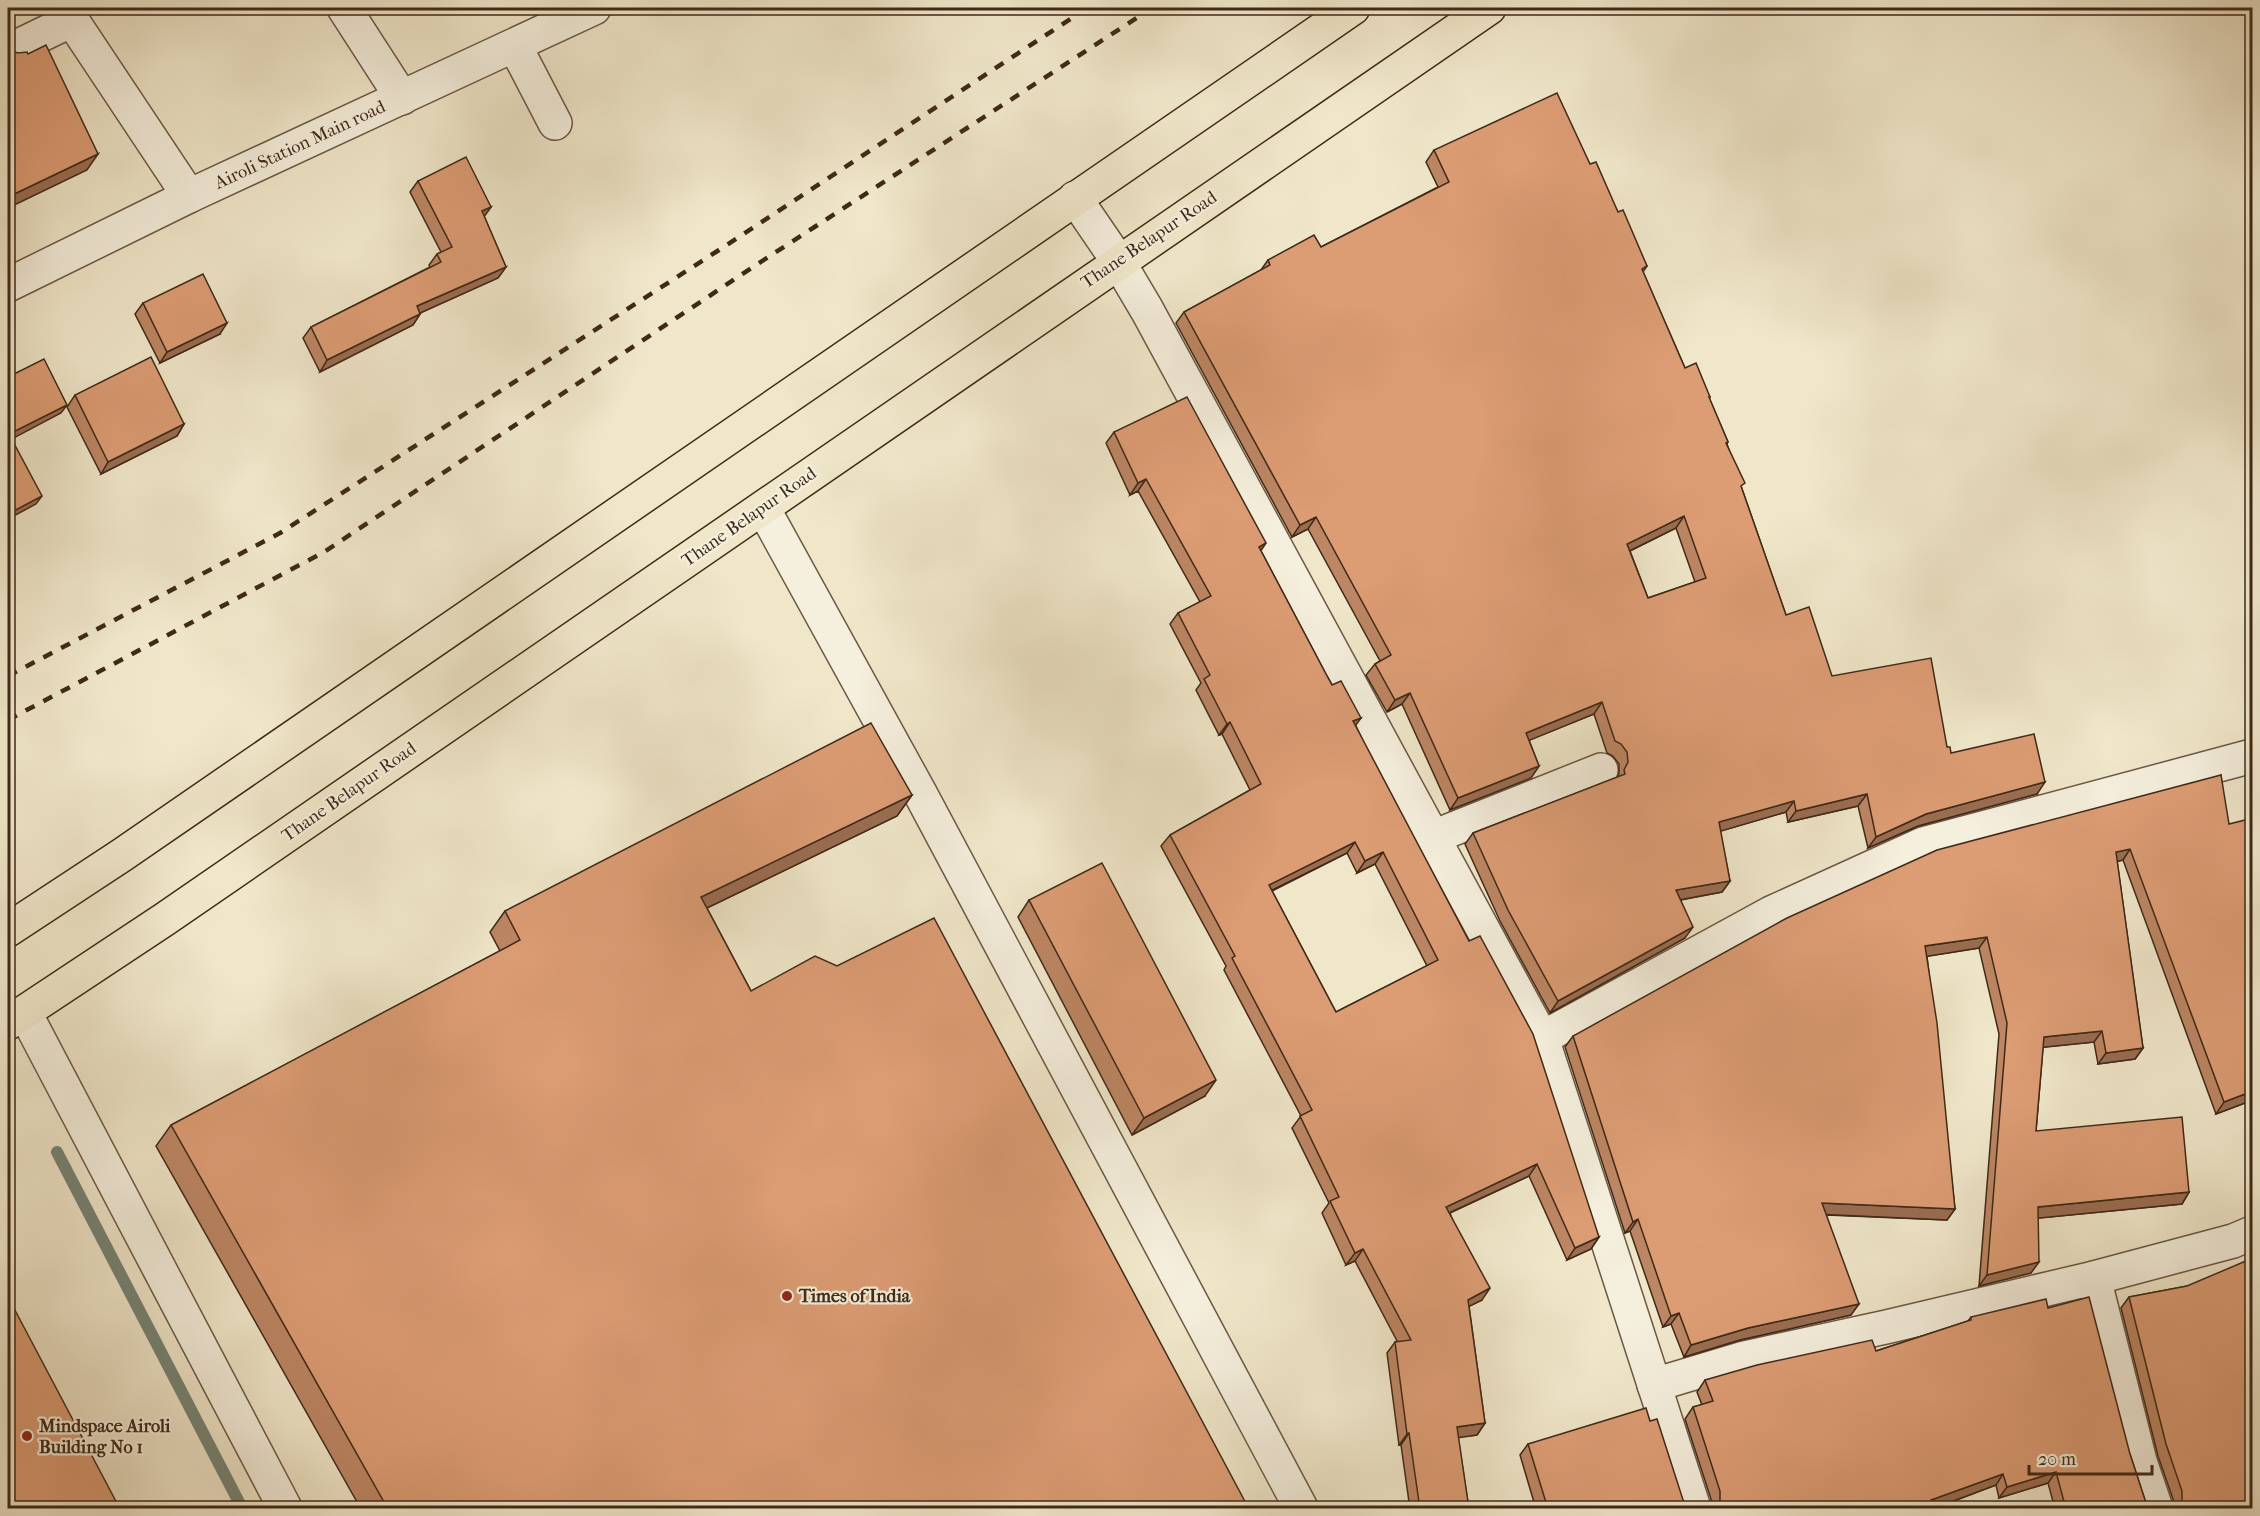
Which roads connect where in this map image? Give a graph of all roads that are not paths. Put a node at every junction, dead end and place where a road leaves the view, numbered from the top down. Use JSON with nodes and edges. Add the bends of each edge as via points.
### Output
{"nodes":[{"id":1,"x":344,"y":8,"type":"edge"},
{"id":2,"x":594,"y":8,"type":"edge"},
{"id":3,"x":1353,"y":8,"type":"edge"},
{"id":4,"x":1489,"y":8,"type":"edge"},
{"id":5,"x":68,"y":14,"type":"edge"},
{"id":6,"x":515,"y":46,"type":"junction"},
{"id":7,"x":8,"y":51,"type":"edge"},
{"id":8,"x":402,"y":98,"type":"junction"},
{"id":9,"x":555,"y":123,"type":"dead end"},
{"id":10,"x":189,"y":196,"type":"junction"},
{"id":11,"x":1075,"y":198,"type":"junction"},
{"id":12,"x":1118,"y":261,"type":"junction"},
{"id":13,"x":8,"y":285,"type":"edge"},
{"id":14,"x":763,"y":508,"type":"junction"},
{"id":15,"x":2253,"y":756,"type":"edge"},
{"id":16,"x":1601,"y":770,"type":"dead end"},
{"id":17,"x":1433,"y":837,"type":"junction"},
{"id":18,"x":8,"y":930,"type":"edge"},
{"id":19,"x":16,"y":1018,"type":"edge"},
{"id":20,"x":1542,"y":1038,"type":"junction"},
{"id":21,"x":2253,"y":1233,"type":"edge"},
{"id":22,"x":2094,"y":1278,"type":"junction"},
{"id":23,"x":1654,"y":1385,"type":"junction"},
{"id":24,"x":285,"y":1509,"type":"edge"},
{"id":25,"x":1301,"y":1509,"type":"edge"},
{"id":26,"x":1694,"y":1509,"type":"edge"},
{"id":27,"x":2156,"y":1509,"type":"edge"}],
"edges":[{"from":1,"to":8,"type":"street"},
{"from":2,"to":6,"type":"street","name":"Airoli Station Main road"},
{"from":3,"to":11,"type":"main road"},
{"from":4,"to":12,"type":"main road","name":"Thane Belapur Road"},
{"from":5,"to":7,"type":"street"},
{"from":5,"to":10,"type":"street"},
{"from":6,"to":8,"type":"street","name":"Airoli Station Main road"},
{"from":6,"to":9,"type":"street"},
{"from":8,"to":10,"type":"street","name":"Airoli Station Main road"},
{"from":10,"to":13,"type":"street","name":"Airoli Station Main road"},
{"from":11,"to":12,"type":"street"},
{"from":11,"to":18,"type":"main road"},
{"from":12,"to":14,"type":"main road","name":"Thane Belapur Road"},
{"from":12,"to":17,"type":"street"},
{"from":14,"to":19,"type":"main road","name":"Thane Belapur Road"},
{"from":14,"to":25,"type":"street","via":[[925,803]]},
{"from":15,"to":20,"type":"street","via":[[1923,844],[1771,913]]},
{"from":16,"to":17,"type":"street"},
{"from":17,"to":20,"type":"street"},
{"from":19,"to":24,"type":"street"},
{"from":20,"to":23,"type":"street"},
{"from":21,"to":22,"type":"street"},
{"from":22,"to":23,"type":"street","via":[[1744,1358]]},
{"from":22,"to":27,"type":"street","via":[[2140,1461]]},
{"from":23,"to":26,"type":"street"}]}
